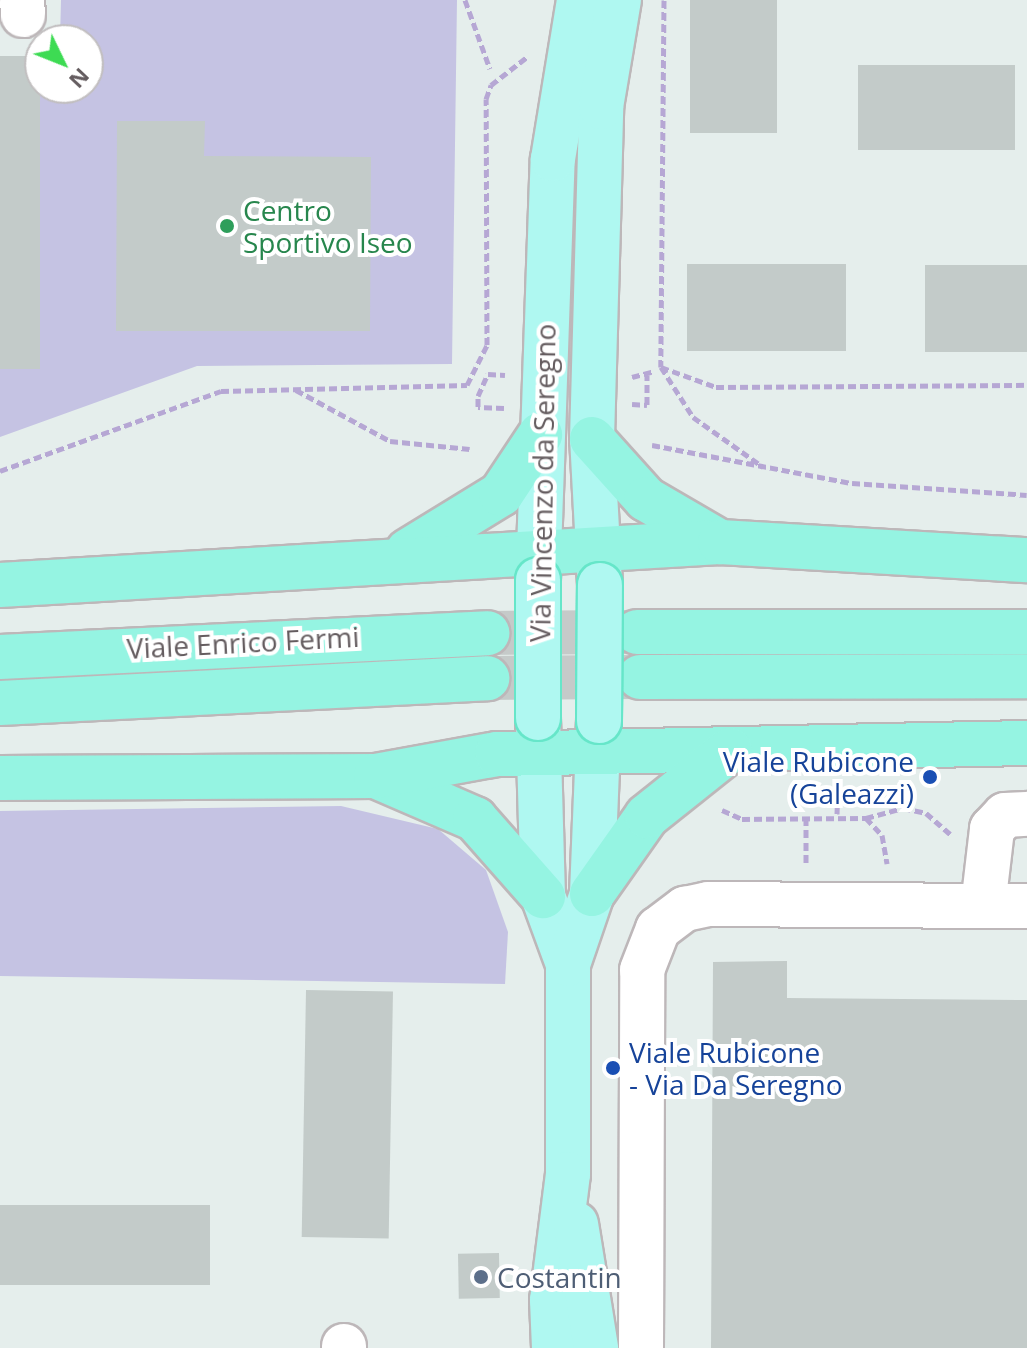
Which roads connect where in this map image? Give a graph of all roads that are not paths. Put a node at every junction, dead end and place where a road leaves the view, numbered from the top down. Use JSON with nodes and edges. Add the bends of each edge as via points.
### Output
{"nodes":[{"id":1,"x":579,"y":0,"type":"edge"},
{"id":2,"x":619,"y":0,"type":"edge"},
{"id":3,"x":528,"y":422,"type":"junction"},
{"id":4,"x":592,"y":439,"type":"junction"},
{"id":5,"x":720,"y":542,"type":"junction"},
{"id":6,"x":396,"y":557,"type":"junction"},
{"id":7,"x":1027,"y":560,"type":"edge"},
{"id":8,"x":538,"y":566,"type":"junction"},
{"id":9,"x":599,"y":567,"type":"junction"},
{"id":10,"x":0,"y":585,"type":"edge"},
{"id":11,"x":637,"y":632,"type":"tunnel mouth"},
{"id":12,"x":1027,"y":632,"type":"edge"},
{"id":13,"x":487,"y":633,"type":"tunnel mouth"},
{"id":14,"x":0,"y":657,"type":"edge"},
{"id":15,"x":1027,"y":676,"type":"edge"},
{"id":16,"x":640,"y":677,"type":"tunnel mouth"},
{"id":17,"x":487,"y":678,"type":"tunnel mouth"},
{"id":18,"x":0,"y":703,"type":"edge"},
{"id":19,"x":599,"y":736,"type":"junction"},
{"id":20,"x":1027,"y":743,"type":"edge"},
{"id":21,"x":730,"y":750,"type":"junction"},
{"id":22,"x":538,"y":753,"type":"junction"},
{"id":23,"x":376,"y":776,"type":"junction"},
{"id":24,"x":0,"y":778,"type":"edge"},
{"id":25,"x":1027,"y":814,"type":"edge"},
{"id":26,"x":592,"y":894,"type":"junction"},
{"id":27,"x":543,"y":896,"type":"junction"},
{"id":28,"x":983,"y":906,"type":"junction"},
{"id":29,"x":1027,"y":906,"type":"edge"},
{"id":30,"x":568,"y":964,"type":"junction"},
{"id":31,"x":568,"y":1174,"type":"junction"},
{"id":32,"x":554,"y":1348,"type":"edge"},
{"id":33,"x":596,"y":1348,"type":"edge"},
{"id":34,"x":641,"y":1348,"type":"edge"}],
"edges":[{"from":1,"to":3,"type":"main road","name":"Via Vincenzo da Seregno","via":[[553,159]]},
{"from":2,"to":4,"type":"main road","name":"Via Vincenzo da Seregno","via":[[601,107]]},
{"from":3,"to":6,"type":"highway","via":[[501,494]]},
{"from":3,"to":8,"type":"main road","name":"Via Vincenzo da Seregno"},
{"from":4,"to":5,"type":"highway","via":[[646,499]]},
{"from":4,"to":9,"type":"main road","name":"Via Vincenzo da Seregno"},
{"from":5,"to":7,"type":"highway"},
{"from":5,"to":9,"type":"highway"},
{"from":6,"to":8,"type":"highway"},
{"from":6,"to":10,"type":"highway"},
{"from":8,"to":9,"type":"highway"},
{"from":8,"to":22,"type":"main road","name":"Via Vincenzo da Seregno","bridge":true},
{"from":9,"to":19,"type":"main road","name":"Via Vincenzo da Seregno","bridge":true},
{"from":11,"to":12,"type":"highway"},
{"from":13,"to":14,"type":"highway","name":"Viale Enrico Fermi"},
{"from":15,"to":16,"type":"highway"},
{"from":17,"to":18,"type":"highway","name":"Viale Enrico Fermi"},
{"from":19,"to":21,"type":"highway"},
{"from":19,"to":22,"type":"highway"},
{"from":19,"to":26,"type":"main road","name":"Via Vincenzo da Seregno"},
{"from":20,"to":21,"type":"highway"},
{"from":21,"to":26,"type":"highway","via":[[647,816]]},
{"from":22,"to":23,"type":"highway"},
{"from":22,"to":27,"type":"main road","name":"Via Vincenzo da Seregno"},
{"from":23,"to":24,"type":"highway"},
{"from":23,"to":27,"type":"highway","via":[[475,819]]},
{"from":25,"to":28,"type":"street","via":[[1005,815],[992,829]]},
{"from":26,"to":30,"type":"main road","name":"Via Vincenzo da Seregno"},
{"from":27,"to":30,"type":"main road","name":"Via Vincenzo da Seregno"},
{"from":28,"to":29,"type":"street"},
{"from":28,"to":34,"type":"street","via":[[697,905],[675,914],[652,938],[642,970]]},
{"from":30,"to":31,"type":"main road","name":"Via Vincenzo da Seregno"},
{"from":31,"to":32,"type":"main road","name":"Via Vincenzo da Seregno","via":[[552,1300]]},
{"from":31,"to":33,"type":"main road","name":"Via Vincenzo da Seregno"}]}
